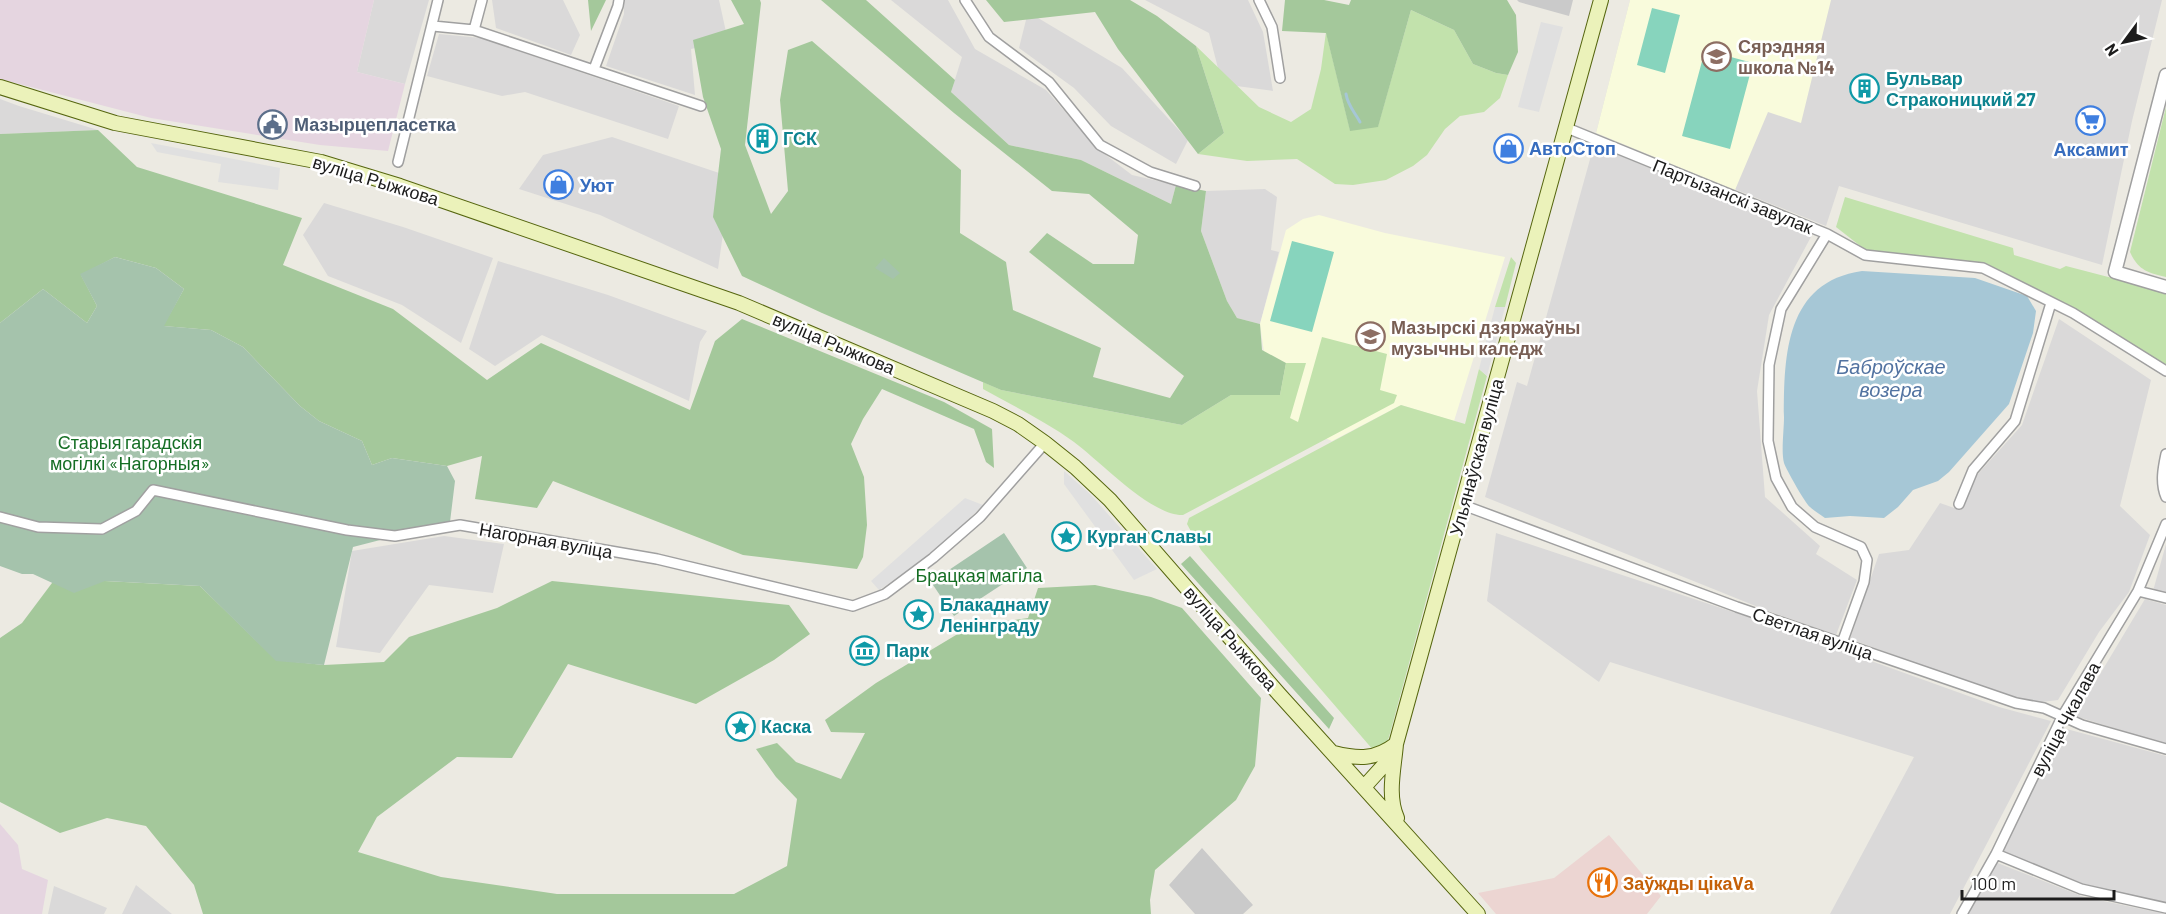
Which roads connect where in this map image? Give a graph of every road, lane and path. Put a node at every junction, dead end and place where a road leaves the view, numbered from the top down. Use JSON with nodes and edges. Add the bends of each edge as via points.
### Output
{"nodes":[{"id":1,"x":438,"y":0,"type":"edge"},
{"id":2,"x":482,"y":0,"type":"edge"},
{"id":3,"x":619,"y":0,"type":"edge"},
{"id":4,"x":965,"y":0,"type":"edge"},
{"id":5,"x":1259,"y":0,"type":"edge"},
{"id":6,"x":1601,"y":0,"type":"edge"},
{"id":7,"x":433,"y":26,"type":"junction"},
{"id":8,"x":474,"y":30,"type":"junction"},
{"id":9,"x":594,"y":69,"type":"junction"},
{"id":10,"x":2166,"y":75,"type":"edge"},
{"id":11,"x":1280,"y":78,"type":"dead end"},
{"id":12,"x":0,"y":87,"type":"edge"},
{"id":13,"x":701,"y":106,"type":"dead end"},
{"id":14,"x":1567,"y":128,"type":"junction"},
{"id":15,"x":398,"y":162,"type":"dead end"},
{"id":16,"x":1195,"y":186,"type":"dead end"},
{"id":17,"x":1827,"y":234,"type":"junction"},
{"id":18,"x":2166,"y":287,"type":"edge"},
{"id":19,"x":2051,"y":303,"type":"junction"},
{"id":20,"x":2166,"y":372,"type":"edge"},
{"id":21,"x":1045,"y":443,"type":"junction"},
{"id":22,"x":2166,"y":454,"type":"edge"},
{"id":23,"x":2166,"y":497,"type":"edge"},
{"id":24,"x":1959,"y":504,"type":"dead end"},
{"id":25,"x":1463,"y":505,"type":"junction"},
{"id":26,"x":0,"y":517,"type":"edge"},
{"id":27,"x":2166,"y":524,"type":"edge"},
{"id":28,"x":2138,"y":591,"type":"junction"},
{"id":29,"x":2166,"y":598,"type":"edge"},
{"id":30,"x":1842,"y":643,"type":"junction"},
{"id":31,"x":2063,"y":715,"type":"junction"},
{"id":32,"x":1396,"y":744,"type":"junction"},
{"id":33,"x":2166,"y":749,"type":"edge"},
{"id":34,"x":1334,"y":753,"type":"junction"},
{"id":35,"x":1393,"y":776,"type":"junction"},
{"id":36,"x":1365,"y":786,"type":"junction"},
{"id":37,"x":1400,"y":826,"type":"junction"},
{"id":38,"x":1996,"y":854,"type":"junction"},
{"id":39,"x":2166,"y":908,"type":"edge"},
{"id":40,"x":1478,"y":914,"type":"edge"},
{"id":41,"x":1962,"y":914,"type":"edge"}],
"edges":[{"from":1,"to":7,"type":"street"},
{"from":2,"to":8,"type":"street"},
{"from":3,"to":9,"type":"street"},
{"from":4,"to":16,"type":"street","via":[[989,37],[1048,82],[1100,145],[1150,172]]},
{"from":5,"to":11,"type":"street","via":[[1272,27]]},
{"from":6,"to":14,"type":"main road","name":"Ульянаўская вуліца"},
{"from":7,"to":8,"type":"street"},
{"from":7,"to":15,"type":"street"},
{"from":8,"to":9,"type":"street"},
{"from":9,"to":13,"type":"street"},
{"from":10,"to":18,"type":"street","via":[[2115,272]]},
{"from":12,"to":21,"type":"main road","name":"вуліца Рыжкова","via":[[115,123],[321,162],[400,186],[740,303],[993,411]]},
{"from":14,"to":17,"type":"street","name":"Партызанскі завулак"},
{"from":14,"to":25,"type":"main road","name":"Ульянаўская вуліца"},
{"from":17,"to":19,"type":"street","via":[[1865,255],[1983,268]]},
{"from":17,"to":30,"type":"street","name":"Партызанскі завулак","via":[[1781,309],[1769,365],[1768,441],[1776,478],[1792,507],[1815,527],[1861,547],[1867,560],[1864,582]]},
{"from":19,"to":20,"type":"street"},
{"from":19,"to":24,"type":"street","via":[[2015,421],[1973,470]]},
{"from":21,"to":26,"type":"street","name":"Нагорная вуліца","via":[[980,517],[941,551],[885,594],[853,606],[657,559],[460,525],[395,536],[347,530],[153,490],[136,511],[102,529],[38,527]]},
{"from":21,"to":34,"type":"main road","name":"вуліца Рыжкова","via":[[1110,500]]},
{"from":22,"to":23,"type":"street"},
{"from":25,"to":30,"type":"street","name":"Светлая вуліца"},
{"from":25,"to":32,"type":"main road","name":"Ульянаўская вуліца"},
{"from":27,"to":28,"type":"street","name":"вуліца Чкалава"},
{"from":28,"to":29,"type":"street"},
{"from":28,"to":31,"type":"street","name":"вуліца Чкалава"},
{"from":30,"to":31,"type":"street","name":"Светлая вуліца","via":[[2016,703]]},
{"from":31,"to":33,"type":"street","name":"Светлая вуліца"},
{"from":31,"to":38,"type":"street","name":"вуліца Чкалава"},
{"from":32,"to":34,"type":"main road","via":[[1362,759]]},
{"from":32,"to":35,"type":"main road","name":"Ульянаўская вуліца"},
{"from":32,"to":36,"type":"main road"},
{"from":34,"to":36,"type":"main road","name":"вуліца Рыжкова"},
{"from":35,"to":36,"type":"main road","via":[[1381,786]]},
{"from":35,"to":37,"type":"main road","name":"Ульянаўская вуліца","via":[[1392,802]]},
{"from":36,"to":37,"type":"main road","name":"вуліца Рыжкова"},
{"from":37,"to":40,"type":"main road","name":"вуліца Рыжкова"},
{"from":38,"to":39,"type":"street","via":[[2081,889]]},
{"from":38,"to":41,"type":"street","name":"вуліца Чкалава"}]}
